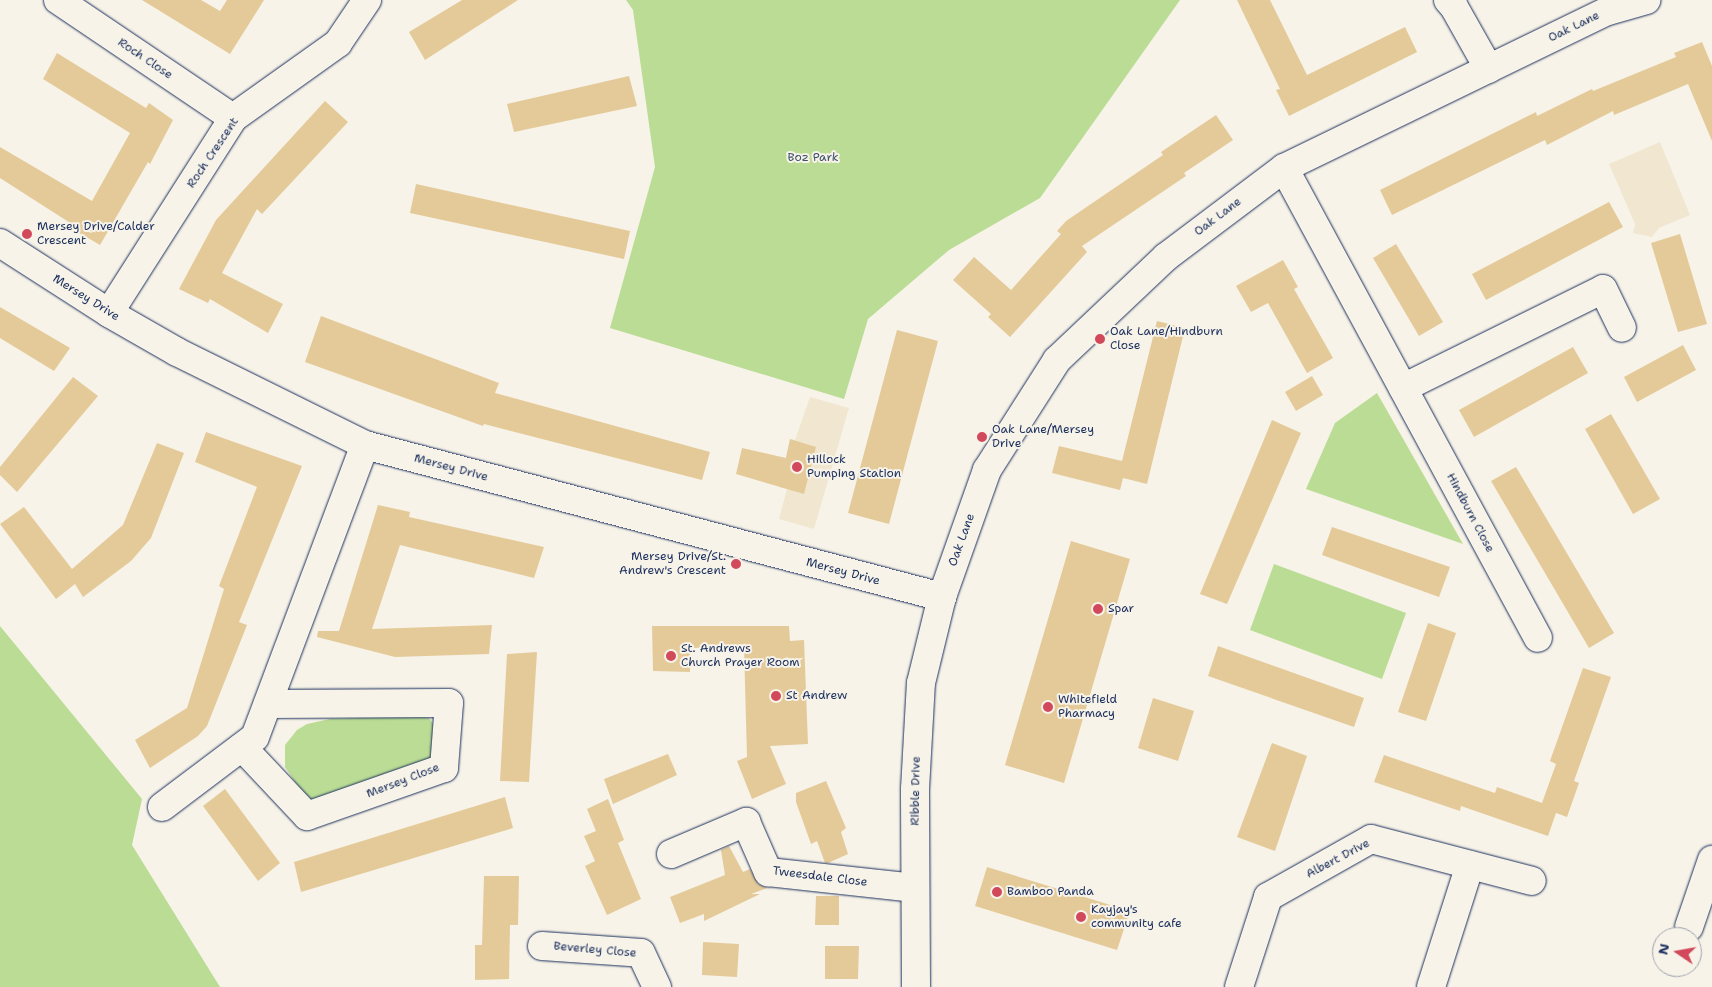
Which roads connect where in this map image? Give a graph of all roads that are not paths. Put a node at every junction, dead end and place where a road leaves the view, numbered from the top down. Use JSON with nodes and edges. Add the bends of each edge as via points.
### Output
{"nodes":[{"id":1,"x":58,"y":0,"type":"edge"},
{"id":2,"x":367,"y":0,"type":"edge"},
{"id":3,"x":1448,"y":0,"type":"edge"},
{"id":4,"x":1646,"y":0,"type":"edge"},
{"id":5,"x":1489,"y":69,"type":"junction"},
{"id":6,"x":233,"y":118,"type":"junction"},
{"id":7,"x":1284,"y":168,"type":"junction"},
{"id":8,"x":0,"y":244,"type":"edge"},
{"id":9,"x":109,"y":312,"type":"junction"},
{"id":10,"x":1622,"y":328,"type":"dead end"},
{"id":11,"x":1403,"y":388,"type":"junction"},
{"id":12,"x":365,"y":446,"type":"junction"},
{"id":13,"x":942,"y":597,"type":"junction"},
{"id":14,"x":1538,"y":638,"type":"dead end"},
{"id":15,"x":268,"y":704,"type":"junction"},
{"id":16,"x":242,"y":746,"type":"junction"},
{"id":17,"x":162,"y":807,"type":"dead end"},
{"id":18,"x":671,"y":854,"type":"dead end"},
{"id":19,"x":1712,"y":864,"type":"edge"},
{"id":20,"x":1470,"y":865,"type":"junction"},
{"id":21,"x":1532,"y":881,"type":"dead end"},
{"id":22,"x":916,"y":888,"type":"junction"},
{"id":23,"x":1689,"y":927,"type":"dead end"},
{"id":24,"x":542,"y":946,"type":"dead end"},
{"id":25,"x":657,"y":987,"type":"edge"},
{"id":26,"x":916,"y":987,"type":"edge"},
{"id":27,"x":1239,"y":987,"type":"edge"},
{"id":28,"x":1431,"y":987,"type":"edge"}],
"edges":[{"from":1,"to":6,"type":"street","name":"Roch Close"},
{"from":2,"to":6,"type":"street","name":"Roch Crescent","via":[[338,43]]},
{"from":3,"to":5,"type":"street"},
{"from":4,"to":5,"type":"street","name":"Oak Lane","via":[[1608,11]]},
{"from":5,"to":7,"type":"street","name":"Oak Lane"},
{"from":6,"to":9,"type":"street","name":"Roch Crescent"},
{"from":7,"to":11,"type":"street","name":"Hindburn Close"},
{"from":7,"to":13,"type":"street","name":"Oak Lane","via":[[1166,257],[1057,360],[987,470]]},
{"from":8,"to":9,"type":"street","name":"Mersey Drive"},
{"from":9,"to":12,"type":"street","name":"Mersey Drive","via":[[176,352]]},
{"from":10,"to":11,"type":"street","via":[[1603,289]]},
{"from":11,"to":14,"type":"street","name":"Hindburn Close"},
{"from":12,"to":13,"type":"street","name":"Mersey Drive"},
{"from":12,"to":15,"type":"street"},
{"from":13,"to":22,"type":"street","name":"Ribble Drive","via":[[920,683],[915,790]]},
{"from":15,"to":16,"type":"street","via":[[255,737]]},
{"from":15,"to":16,"type":"street","name":"Mersey Close","via":[[448,703],[444,768],[306,816]]},
{"from":16,"to":17,"type":"street"},
{"from":18,"to":22,"type":"street","name":"Tweesdale Close","via":[[746,822],[768,872]]},
{"from":19,"to":23,"type":"street"},
{"from":20,"to":21,"type":"street","name":"Albert Drive"},
{"from":20,"to":27,"type":"street","name":"Albert Drive","via":[[1371,839],[1268,897]]},
{"from":20,"to":28,"type":"street"},
{"from":22,"to":26,"type":"street","name":"Ribble Drive"},
{"from":24,"to":25,"type":"street","name":"Beverley Close","via":[[641,953]]}]}
